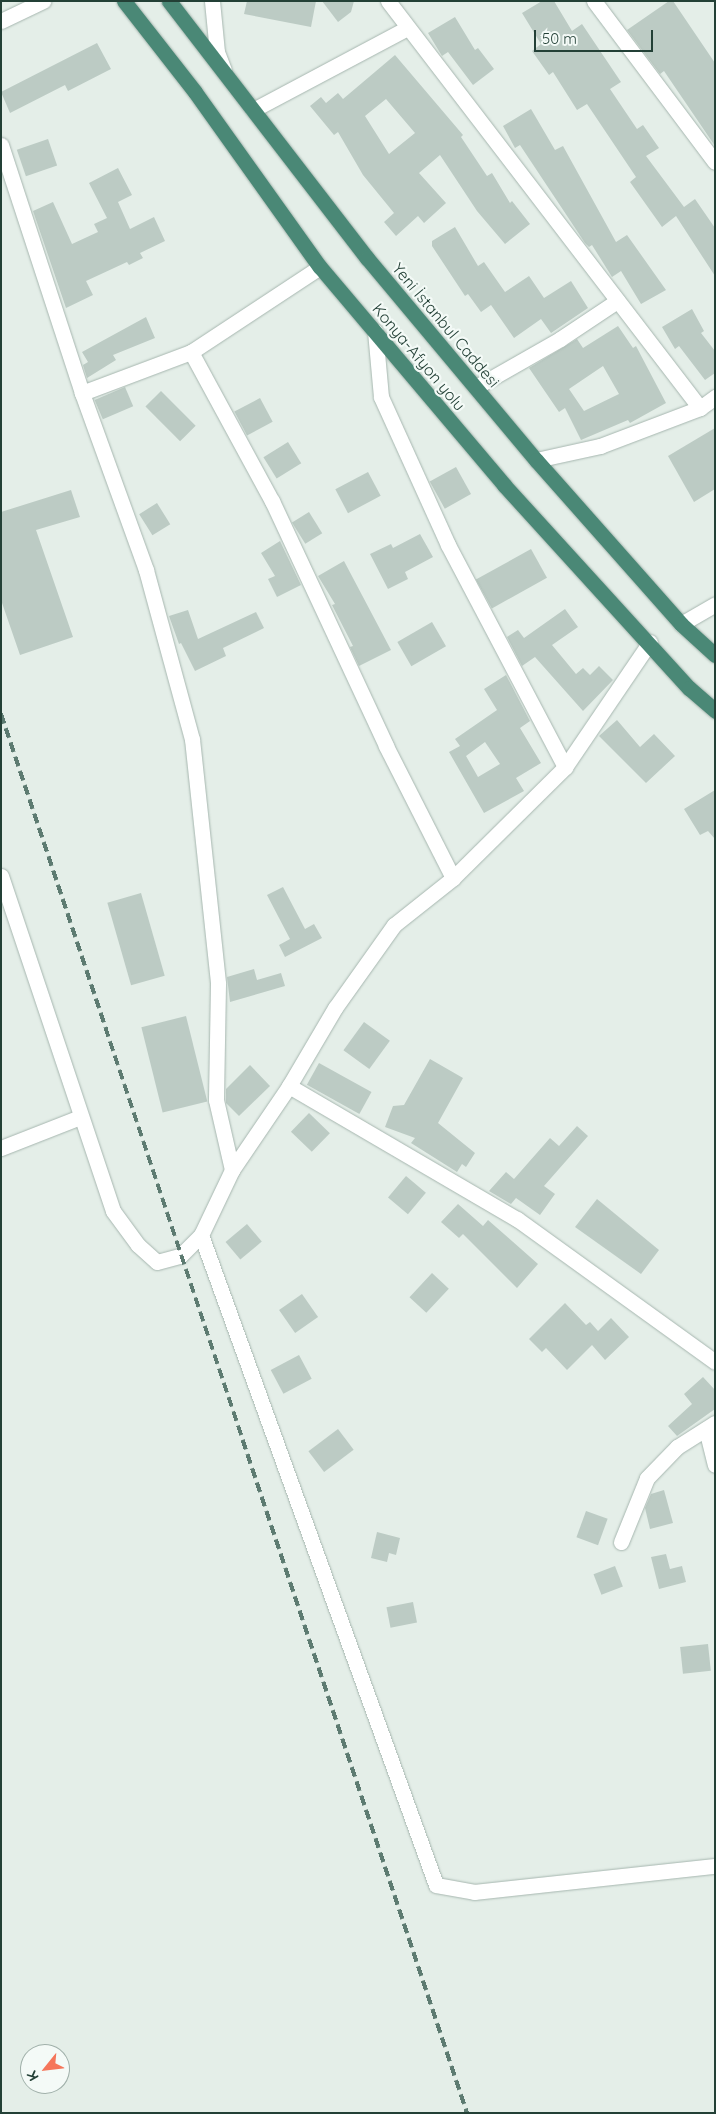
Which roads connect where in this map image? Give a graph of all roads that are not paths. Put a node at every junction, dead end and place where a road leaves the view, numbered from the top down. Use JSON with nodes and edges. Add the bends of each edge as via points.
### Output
{"nodes":[{"id":1,"x":43,"y":1,"type":"edge"},
{"id":2,"x":124,"y":1,"type":"edge"},
{"id":3,"x":169,"y":1,"type":"edge"},
{"id":4,"x":212,"y":1,"type":"edge"},
{"id":5,"x":388,"y":1,"type":"edge"},
{"id":6,"x":594,"y":1,"type":"edge"},
{"id":7,"x":1,"y":21,"type":"edge"},
{"id":8,"x":408,"y":28,"type":"junction"},
{"id":9,"x":229,"y":80,"type":"junction"},
{"id":10,"x":253,"y":110,"type":"junction"},
{"id":11,"x":1,"y":145,"type":"edge"},
{"id":12,"x":715,"y":162,"type":"edge"},
{"id":13,"x":320,"y":267,"type":"junction"},
{"id":14,"x":617,"y":301,"type":"junction"},
{"id":15,"x":375,"y":331,"type":"junction"},
{"id":16,"x":192,"y":352,"type":"junction"},
{"id":17,"x":476,"y":387,"type":"junction"},
{"id":18,"x":82,"y":393,"type":"junction"},
{"id":19,"x":715,"y":397,"type":"edge"},
{"id":20,"x":700,"y":408,"type":"junction"},
{"id":21,"x":536,"y":460,"type":"junction"},
{"id":22,"x":715,"y":604,"type":"edge"},
{"id":23,"x":681,"y":624,"type":"junction"},
{"id":24,"x":650,"y":642,"type":"junction"},
{"id":25,"x":715,"y":655,"type":"edge"},
{"id":26,"x":715,"y":711,"type":"edge"},
{"id":27,"x":566,"y":767,"type":"junction"},
{"id":28,"x":1,"y":876,"type":"edge"},
{"id":29,"x":453,"y":878,"type":"junction"},
{"id":30,"x":289,"y":1086,"type":"junction"},
{"id":31,"x":80,"y":1117,"type":"junction"},
{"id":32,"x":1,"y":1148,"type":"edge"},
{"id":33,"x":232,"y":1170,"type":"junction"},
{"id":34,"x":200,"y":1235,"type":"junction"},
{"id":35,"x":715,"y":1362,"type":"edge"},
{"id":36,"x":710,"y":1426,"type":"edge"},
{"id":37,"x":715,"y":1465,"type":"edge"},
{"id":38,"x":621,"y":1542,"type":"dead end"},
{"id":39,"x":715,"y":1866,"type":"edge"}],
"edges":[{"from":1,"to":7,"type":"street"},
{"from":2,"to":13,"type":"highway","name":"Konya-Afyon yolu","via":[[195,92]]},
{"from":3,"to":9,"type":"highway","name":"Yeni İstanbul Caddesi"},
{"from":4,"to":9,"type":"street","via":[[218,52]]},
{"from":5,"to":8,"type":"street"},
{"from":6,"to":12,"type":"street"},
{"from":8,"to":10,"type":"street"},
{"from":8,"to":14,"type":"street"},
{"from":9,"to":10,"type":"highway","name":"Yeni İstanbul Caddesi"},
{"from":10,"to":17,"type":"highway","name":"Yeni İstanbul Caddesi","via":[[368,258]]},
{"from":11,"to":18,"type":"street"},
{"from":13,"to":15,"type":"highway","name":"Konya-Afyon yolu"},
{"from":13,"to":16,"type":"street"},
{"from":14,"to":17,"type":"street","via":[[560,339]]},
{"from":14,"to":20,"type":"street"},
{"from":15,"to":24,"type":"highway","name":"Konya-Afyon yolu","via":[[504,485]]},
{"from":15,"to":27,"type":"street","via":[[381,397],[448,545]]},
{"from":16,"to":18,"type":"street"},
{"from":16,"to":29,"type":"street","via":[[272,501],[386,746]]},
{"from":17,"to":21,"type":"highway","name":"Yeni İstanbul Caddesi"},
{"from":18,"to":33,"type":"street","via":[[146,570],[192,739],[218,984],[216,1100]]},
{"from":19,"to":20,"type":"street"},
{"from":20,"to":21,"type":"street","via":[[600,446]]},
{"from":21,"to":23,"type":"highway","name":"Yeni İstanbul Caddesi"},
{"from":22,"to":23,"type":"street"},
{"from":23,"to":25,"type":"highway","name":"Yeni İstanbul Caddesi"},
{"from":24,"to":26,"type":"highway","name":"Konya-Afyon yolu","via":[[689,688]]},
{"from":24,"to":27,"type":"street"},
{"from":27,"to":29,"type":"street"},
{"from":28,"to":31,"type":"street"},
{"from":29,"to":30,"type":"street","via":[[394,925],[336,1008]]},
{"from":30,"to":33,"type":"street"},
{"from":30,"to":35,"type":"street","via":[[517,1219]]},
{"from":31,"to":32,"type":"street"},
{"from":31,"to":34,"type":"street","via":[[113,1211],[138,1245],[157,1262],[180,1256]]},
{"from":33,"to":34,"type":"street"},
{"from":34,"to":39,"type":"street","via":[[436,1885],[474,1892]]},
{"from":36,"to":37,"type":"street"},
{"from":36,"to":38,"type":"street","via":[[678,1447],[647,1478]]}]}
